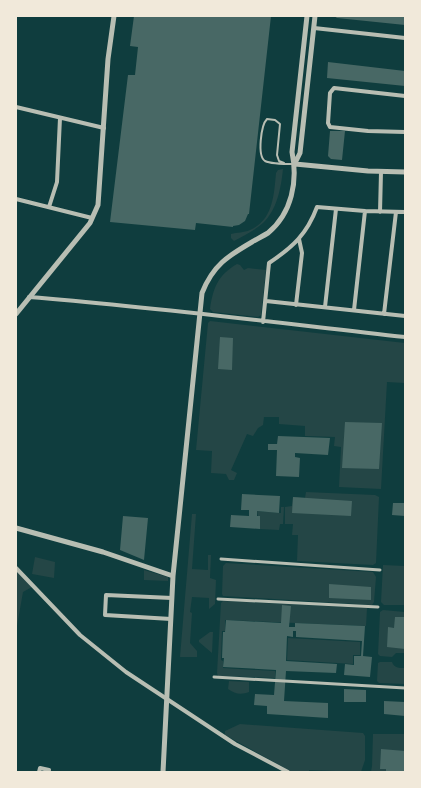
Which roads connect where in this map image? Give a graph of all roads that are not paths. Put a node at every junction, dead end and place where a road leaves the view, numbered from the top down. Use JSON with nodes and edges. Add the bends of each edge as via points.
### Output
{"nodes":[{"id":1,"x":114,"y":16,"type":"edge"},
{"id":2,"x":307,"y":16,"type":"edge"},
{"id":3,"x":315,"y":16,"type":"edge"},
{"id":4,"x":314,"y":28,"type":"junction"},
{"id":5,"x":405,"y":38,"type":"edge"},
{"id":6,"x":405,"y":96,"type":"edge"},
{"id":7,"x":16,"y":107,"type":"edge"},
{"id":8,"x":60,"y":118,"type":"junction"},
{"id":9,"x":104,"y":128,"type":"junction"},
{"id":10,"x":405,"y":132,"type":"edge"},
{"id":11,"x":284,"y":163,"type":"junction"},
{"id":12,"x":295,"y":164,"type":"junction"},
{"id":13,"x":381,"y":172,"type":"junction"},
{"id":14,"x":405,"y":172,"type":"edge"},
{"id":15,"x":16,"y":199,"type":"edge"},
{"id":16,"x":49,"y":207,"type":"junction"},
{"id":17,"x":336,"y":209,"type":"junction"},
{"id":18,"x":364,"y":212,"type":"junction"},
{"id":19,"x":380,"y":212,"type":"junction"},
{"id":20,"x":396,"y":212,"type":"junction"},
{"id":21,"x":405,"y":212,"type":"edge"},
{"id":22,"x":92,"y":218,"type":"junction"},
{"id":23,"x":300,"y":239,"type":"junction"},
{"id":24,"x":29,"y":297,"type":"junction"},
{"id":25,"x":266,"y":301,"type":"junction"},
{"id":26,"x":296,"y":305,"type":"junction"},
{"id":27,"x":325,"y":308,"type":"junction"},
{"id":28,"x":354,"y":310,"type":"junction"},
{"id":29,"x":16,"y":314,"type":"edge"},
{"id":30,"x":200,"y":314,"type":"junction"},
{"id":31,"x":384,"y":314,"type":"junction"},
{"id":32,"x":405,"y":316,"type":"edge"},
{"id":33,"x":263,"y":322,"type":"junction"},
{"id":34,"x":405,"y":337,"type":"edge"},
{"id":35,"x":16,"y":528,"type":"edge"},
{"id":36,"x":221,"y":559,"type":"dead end"},
{"id":37,"x":16,"y":568,"type":"edge"},
{"id":38,"x":380,"y":570,"type":"dead end"},
{"id":39,"x":173,"y":576,"type":"junction"},
{"id":40,"x":172,"y":598,"type":"junction"},
{"id":41,"x":218,"y":598,"type":"dead end"},
{"id":42,"x":378,"y":608,"type":"dead end"},
{"id":43,"x":171,"y":619,"type":"junction"},
{"id":44,"x":214,"y":677,"type":"dead end"},
{"id":45,"x":405,"y":688,"type":"edge"},
{"id":46,"x":167,"y":700,"type":"junction"},
{"id":47,"x":49,"y":770,"type":"dead end"},
{"id":48,"x":40,"y":772,"type":"edge"},
{"id":49,"x":163,"y":772,"type":"edge"},
{"id":50,"x":288,"y":772,"type":"edge"}],
"edges":[{"from":1,"to":9,"type":"street","via":[[108,60]]},
{"from":2,"to":12,"type":"street","via":[[292,152]]},
{"from":3,"to":4,"type":"street"},
{"from":4,"to":5,"type":"street"},
{"from":4,"to":12,"type":"street","via":[[300,153]]},
{"from":6,"to":10,"type":"street","via":[[334,88],[330,93],[328,123],[330,127]]},
{"from":7,"to":8,"type":"street"},
{"from":8,"to":9,"type":"street"},
{"from":8,"to":16,"type":"street","via":[[57,182]]},
{"from":9,"to":22,"type":"street","via":[[98,205]]},
{"from":11,"to":11,"type":"lane","via":[[279,161],[277,156],[280,124],[273,119],[267,120],[264,122],[261,154],[268,162]]},
{"from":11,"to":12,"type":"lane"},
{"from":12,"to":13,"type":"street"},
{"from":12,"to":30,"type":"street","via":[[292,192],[284,214],[267,233],[218,265],[204,288]]},
{"from":13,"to":14,"type":"street"},
{"from":13,"to":19,"type":"street"},
{"from":15,"to":16,"type":"street"},
{"from":16,"to":22,"type":"street"},
{"from":17,"to":18,"type":"street"},
{"from":17,"to":23,"type":"street","via":[[317,207],[312,221]]},
{"from":17,"to":27,"type":"street"},
{"from":18,"to":19,"type":"street"},
{"from":18,"to":28,"type":"street"},
{"from":19,"to":20,"type":"street"},
{"from":20,"to":21,"type":"street"},
{"from":20,"to":31,"type":"street"},
{"from":22,"to":24,"type":"street"},
{"from":23,"to":25,"type":"street","via":[[269,263]]},
{"from":23,"to":26,"type":"street","via":[[302,253]]},
{"from":24,"to":29,"type":"street"},
{"from":24,"to":30,"type":"street","via":[[100,302]]},
{"from":25,"to":26,"type":"street"},
{"from":25,"to":33,"type":"street"},
{"from":26,"to":27,"type":"street"},
{"from":27,"to":28,"type":"street"},
{"from":28,"to":31,"type":"street"},
{"from":30,"to":33,"type":"street"},
{"from":30,"to":39,"type":"street"},
{"from":31,"to":32,"type":"street"},
{"from":33,"to":34,"type":"street"},
{"from":35,"to":39,"type":"street","via":[[103,552]]},
{"from":36,"to":38,"type":"street"},
{"from":37,"to":46,"type":"street","via":[[80,636]]},
{"from":39,"to":40,"type":"street"},
{"from":40,"to":43,"type":"street"},
{"from":40,"to":43,"type":"street","via":[[106,595],[105,615]]},
{"from":41,"to":42,"type":"street"},
{"from":43,"to":46,"type":"street"},
{"from":44,"to":45,"type":"street"},
{"from":46,"to":49,"type":"street"},
{"from":46,"to":50,"type":"street","via":[[234,744]]},
{"from":47,"to":48,"type":"street","via":[[40,768]]}]}
